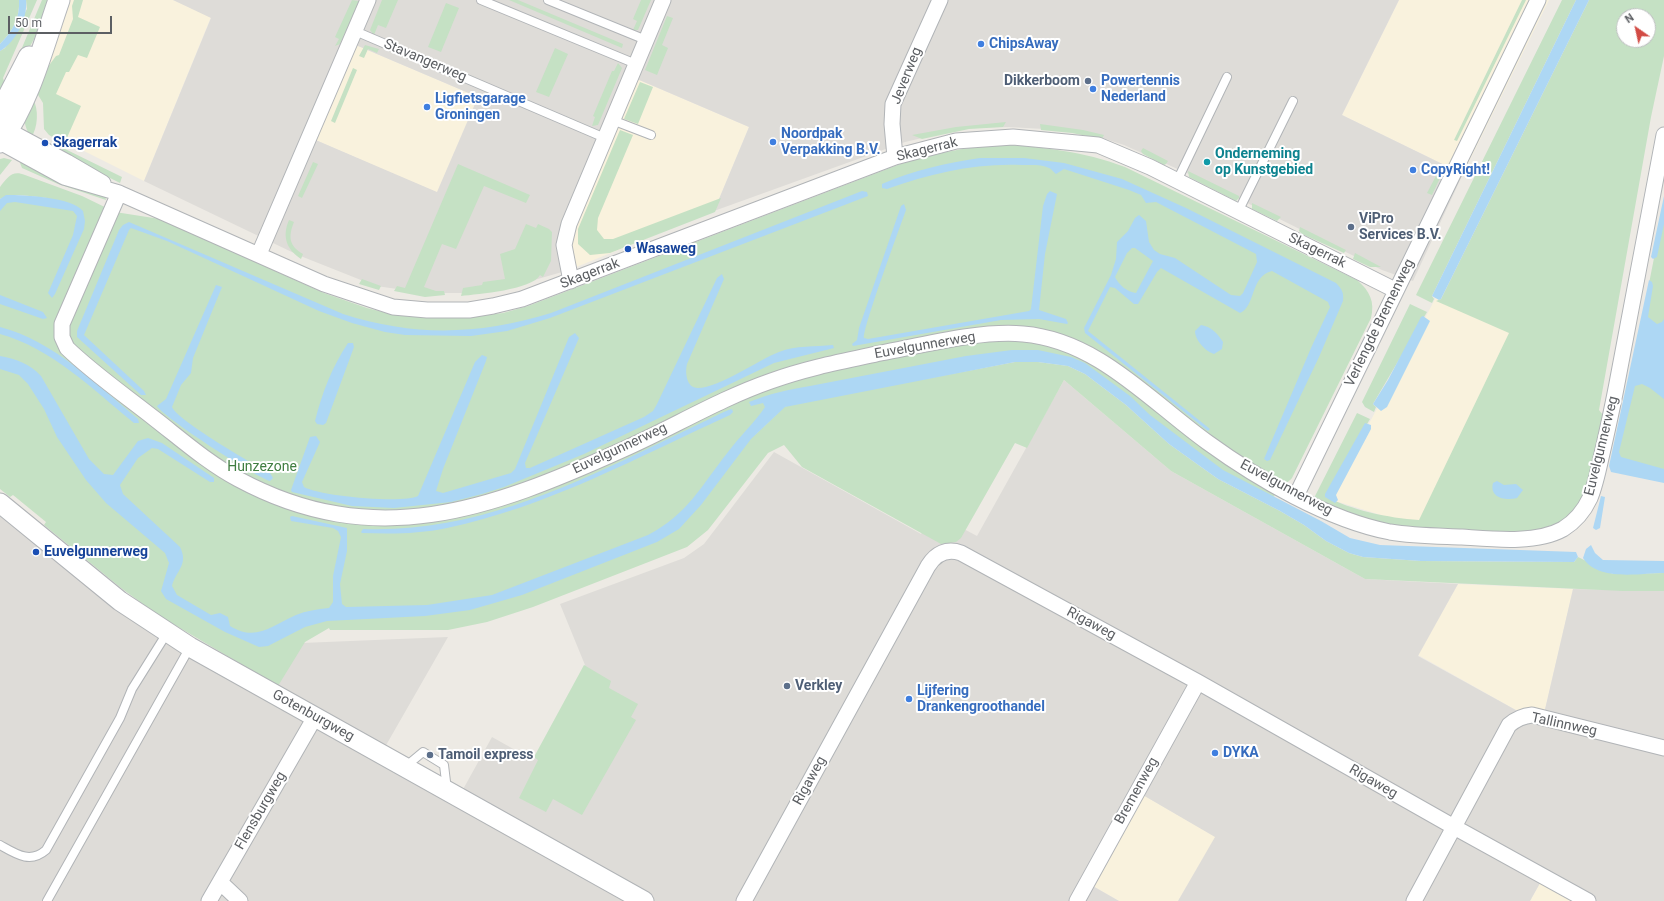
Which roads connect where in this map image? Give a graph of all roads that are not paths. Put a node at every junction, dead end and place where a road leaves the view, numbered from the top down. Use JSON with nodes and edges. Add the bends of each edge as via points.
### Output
{"nodes":[{"id":1,"x":59,"y":0,"type":"edge"},
{"id":2,"x":368,"y":0,"type":"edge"},
{"id":3,"x":481,"y":0,"type":"edge"},
{"id":4,"x":548,"y":0,"type":"edge"},
{"id":5,"x":663,"y":0,"type":"edge"},
{"id":6,"x":940,"y":0,"type":"edge"},
{"id":7,"x":1538,"y":0,"type":"edge"},
{"id":8,"x":355,"y":31,"type":"junction"},
{"id":9,"x":646,"y":40,"type":"junction"},
{"id":10,"x":636,"y":64,"type":"junction"},
{"id":11,"x":1227,"y":77,"type":"dead end"},
{"id":12,"x":1293,"y":101,"type":"dead end"},
{"id":13,"x":612,"y":120,"type":"junction"},
{"id":14,"x":1,"y":133,"type":"edge"},
{"id":15,"x":651,"y":135,"type":"dead end"},
{"id":16,"x":1664,"y":135,"type":"edge"},
{"id":17,"x":605,"y":138,"type":"junction"},
{"id":18,"x":895,"y":157,"type":"junction"},
{"id":19,"x":1176,"y":181,"type":"junction"},
{"id":20,"x":119,"y":193,"type":"junction"},
{"id":21,"x":1238,"y":212,"type":"junction"},
{"id":22,"x":259,"y":254,"type":"junction"},
{"id":23,"x":571,"y":281,"type":"junction"},
{"id":24,"x":1395,"y":290,"type":"junction"},
{"id":25,"x":1296,"y":496,"type":"junction"},
{"id":26,"x":0,"y":503,"type":"edge"},
{"id":27,"x":167,"y":633,"type":"junction"},
{"id":28,"x":190,"y":647,"type":"junction"},
{"id":29,"x":1198,"y":682,"type":"junction"},
{"id":30,"x":315,"y":717,"type":"junction"},
{"id":31,"x":1664,"y":748,"type":"edge"},
{"id":32,"x":1454,"y":828,"type":"junction"},
{"id":33,"x":0,"y":845,"type":"edge"},
{"id":34,"x":221,"y":882,"type":"junction"},
{"id":35,"x":47,"y":901,"type":"edge"},
{"id":36,"x":210,"y":901,"type":"edge"},
{"id":37,"x":240,"y":901,"type":"edge"},
{"id":38,"x":644,"y":901,"type":"edge"},
{"id":39,"x":744,"y":901,"type":"edge"},
{"id":40,"x":1077,"y":901,"type":"edge"},
{"id":41,"x":1414,"y":901,"type":"edge"},
{"id":42,"x":1588,"y":901,"type":"edge"}],
"edges":[{"from":1,"to":14,"type":"main road","via":[[49,26],[26,63]]},
{"from":2,"to":8,"type":"street"},
{"from":3,"to":10,"type":"lane"},
{"from":4,"to":9,"type":"lane"},
{"from":5,"to":9,"type":"street"},
{"from":6,"to":18,"type":"street","name":"Jeverweg","via":[[893,104]]},
{"from":7,"to":24,"type":"street","name":"Verlengde Bremenweg"},
{"from":8,"to":17,"type":"lane","name":"Stavangerweg"},
{"from":8,"to":22,"type":"street"},
{"from":9,"to":10,"type":"street"},
{"from":10,"to":13,"type":"street"},
{"from":11,"to":19,"type":"lane"},
{"from":12,"to":21,"type":"lane"},
{"from":13,"to":15,"type":"lane"},
{"from":13,"to":17,"type":"street"},
{"from":14,"to":20,"type":"street","name":"Skagerrak","via":[[64,177]]},
{"from":16,"to":25,"type":"street","name":"Euvelgunnerweg","via":[[1610,419],[1594,488],[1577,519],[1557,532],[1542,536],[1503,539],[1419,536],[1386,531],[1350,521]]},
{"from":17,"to":23,"type":"street","via":[[569,224],[564,246]]},
{"from":18,"to":19,"type":"street","name":"Skagerrak","via":[[956,141],[1013,137],[1098,145]]},
{"from":18,"to":23,"type":"street","name":"Skagerrak"},
{"from":19,"to":21,"type":"street","name":"Skagerrak"},
{"from":20,"to":22,"type":"street","name":"Skagerrak"},
{"from":20,"to":25,"type":"street","name":"Euvelgunnerweg","via":[[62,324],[62,337],[67,348],[226,472],[280,498],[318,510],[358,517],[397,519],[439,514],[488,503],[584,467],[773,380],[843,361],[922,345],[1002,333],[1046,337],[1091,354],[1253,474]]},
{"from":21,"to":24,"type":"street","name":"Skagerrak"},
{"from":22,"to":23,"type":"street","name":"Skagerrak","via":[[331,286],[393,307],[427,310],[469,310],[493,306]]},
{"from":24,"to":25,"type":"street","name":"Verlengde Bremenweg"},
{"from":26,"to":27,"type":"street","name":"Gotenburgweg","via":[[120,600]]},
{"from":27,"to":28,"type":"street","name":"Gotenburgweg"},
{"from":27,"to":33,"type":"lane","via":[[132,689],[120,718],[46,850],[28,858],[18,856]]},
{"from":28,"to":30,"type":"street","name":"Gotenburgweg"},
{"from":28,"to":35,"type":"lane"},
{"from":29,"to":32,"type":"street","name":"Rigaweg"},
{"from":29,"to":39,"type":"street","name":"Rigaweg","via":[[961,553],[943,552],[928,566]]},
{"from":29,"to":40,"type":"street","name":"Bremenweg"},
{"from":30,"to":34,"type":"street","name":"Flensburgweg"},
{"from":30,"to":38,"type":"street","name":"Gotenburgweg"},
{"from":31,"to":32,"type":"street","name":"Tallinnweg","via":[[1532,715],[1521,717],[1508,726]]},
{"from":32,"to":41,"type":"street","name":"Tallinnweg"},
{"from":32,"to":42,"type":"street","name":"Rigaweg"},
{"from":34,"to":36,"type":"street","name":"Flensburgweg"},
{"from":34,"to":37,"type":"street"}]}
